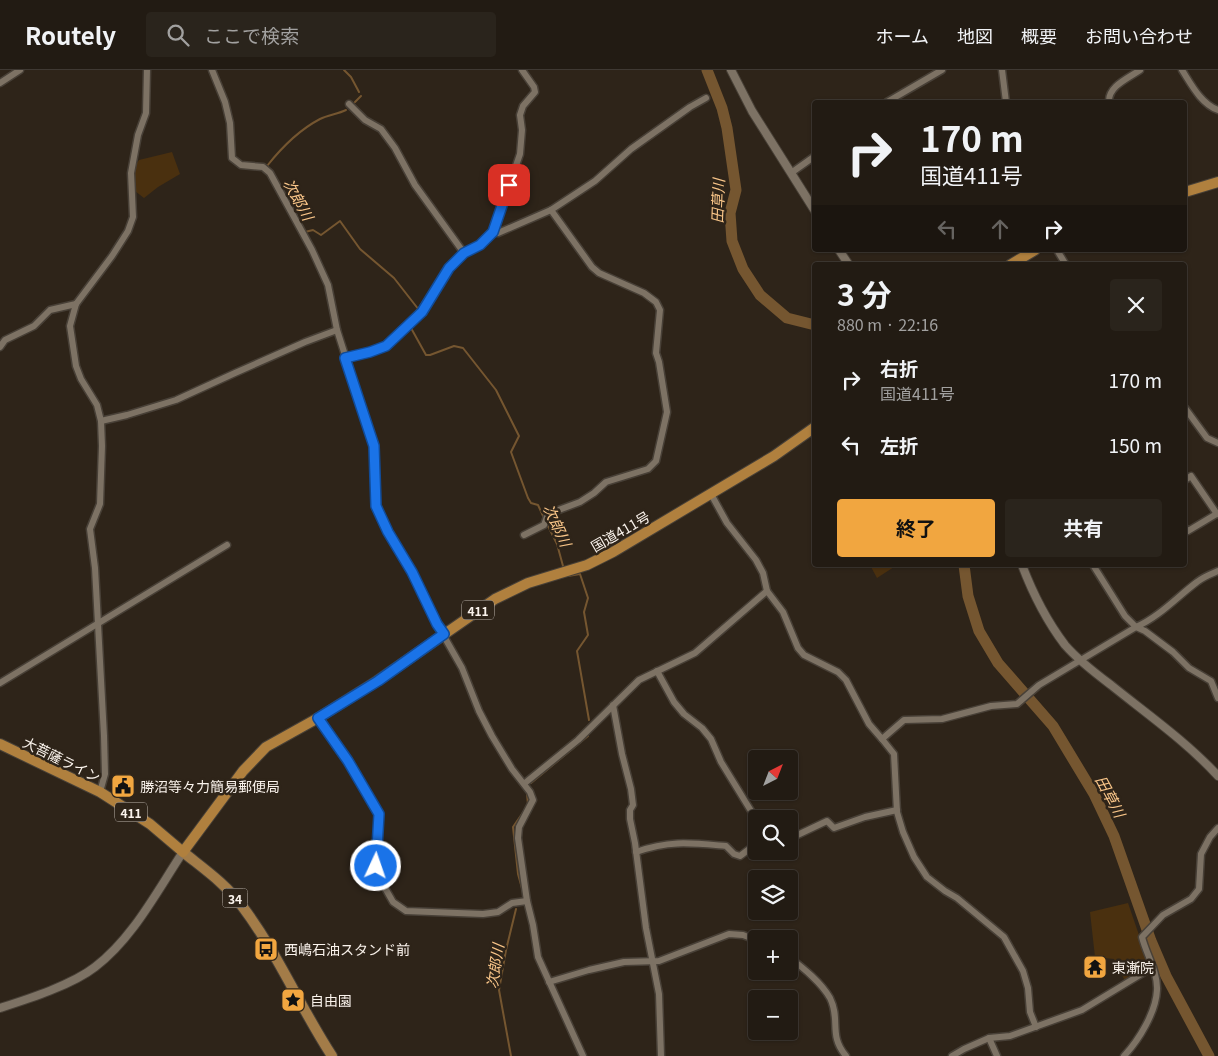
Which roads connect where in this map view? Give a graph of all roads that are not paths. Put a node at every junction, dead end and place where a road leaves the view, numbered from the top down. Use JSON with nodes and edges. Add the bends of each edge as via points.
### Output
{"nodes":[{"id":1,"x":20,"y":70,"type":"edge"},
{"id":2,"x":147,"y":70,"type":"edge"},
{"id":3,"x":212,"y":70,"type":"edge"},
{"id":4,"x":522,"y":70,"type":"edge"},
{"id":5,"x":731,"y":70,"type":"edge"},
{"id":6,"x":1002,"y":70,"type":"edge"},
{"id":7,"x":1140,"y":70,"type":"edge"},
{"id":8,"x":1182,"y":70,"type":"edge"},
{"id":9,"x":939,"y":71,"type":"edge"},
{"id":10,"x":0,"y":83,"type":"edge"},
{"id":11,"x":706,"y":98,"type":"dead end"},
{"id":12,"x":890,"y":100,"type":"edge"},
{"id":13,"x":1006,"y":100,"type":"edge"},
{"id":14,"x":1109,"y":100,"type":"edge"},
{"id":15,"x":349,"y":104,"type":"dead end"},
{"id":16,"x":1218,"y":110,"type":"edge"},
{"id":17,"x":812,"y":158,"type":"edge"},
{"id":18,"x":792,"y":173,"type":"junction"},
{"id":19,"x":1218,"y":182,"type":"edge"},
{"id":20,"x":1187,"y":191,"type":"edge"},
{"id":21,"x":812,"y":206,"type":"edge"},
{"id":22,"x":551,"y":210,"type":"junction"},
{"id":23,"x":493,"y":232,"type":"junction"},
{"id":24,"x":1032,"y":252,"type":"edge"},
{"id":25,"x":464,"y":253,"type":"junction"},
{"id":26,"x":1015,"y":262,"type":"edge"},
{"id":27,"x":76,"y":304,"type":"junction"},
{"id":28,"x":336,"y":330,"type":"junction"},
{"id":29,"x":0,"y":347,"type":"edge"},
{"id":30,"x":345,"y":358,"type":"junction"},
{"id":31,"x":1187,"y":411,"type":"edge"},
{"id":32,"x":100,"y":421,"type":"junction"},
{"id":33,"x":812,"y":429,"type":"edge"},
{"id":34,"x":1218,"y":444,"type":"edge"},
{"id":35,"x":1187,"y":479,"type":"edge"},
{"id":36,"x":711,"y":494,"type":"junction"},
{"id":37,"x":1217,"y":514,"type":"edge"},
{"id":38,"x":1187,"y":530,"type":"edge"},
{"id":39,"x":524,"y":535,"type":"dead end"},
{"id":40,"x":227,"y":545,"type":"dead end"},
{"id":41,"x":1023,"y":567,"type":"edge"},
{"id":42,"x":1093,"y":567,"type":"edge"},
{"id":43,"x":1218,"y":570,"type":"edge"},
{"id":44,"x":767,"y":591,"type":"junction"},
{"id":45,"x":99,"y":623,"type":"junction"},
{"id":46,"x":1136,"y":627,"type":"junction"},
{"id":47,"x":444,"y":634,"type":"junction"},
{"id":48,"x":1080,"y":660,"type":"junction"},
{"id":49,"x":657,"y":671,"type":"junction"},
{"id":50,"x":0,"y":682,"type":"edge"},
{"id":51,"x":1218,"y":698,"type":"edge"},
{"id":52,"x":613,"y":705,"type":"junction"},
{"id":53,"x":318,"y":718,"type":"junction"},
{"id":54,"x":882,"y":738,"type":"junction"},
{"id":55,"x":0,"y":744,"type":"edge"},
{"id":56,"x":1218,"y":776,"type":"edge"},
{"id":57,"x":525,"y":783,"type":"junction"},
{"id":58,"x":100,"y":792,"type":"junction"},
{"id":59,"x":751,"y":810,"type":"edge"},
{"id":60,"x":897,"y":810,"type":"junction"},
{"id":61,"x":1218,"y":828,"type":"edge"},
{"id":62,"x":798,"y":835,"type":"edge"},
{"id":63,"x":748,"y":850,"type":"edge"},
{"id":64,"x":183,"y":852,"type":"junction"},
{"id":65,"x":636,"y":852,"type":"junction"},
{"id":66,"x":527,"y":901,"type":"junction"},
{"id":67,"x":748,"y":937,"type":"edge"},
{"id":68,"x":652,"y":962,"type":"junction"},
{"id":69,"x":798,"y":965,"type":"edge"},
{"id":70,"x":1153,"y":967,"type":"junction"},
{"id":71,"x":549,"y":982,"type":"junction"},
{"id":72,"x":0,"y":1008,"type":"edge"},
{"id":73,"x":1036,"y":1027,"type":"junction"},
{"id":74,"x":989,"y":1038,"type":"junction"},
{"id":75,"x":332,"y":1056,"type":"edge"},
{"id":76,"x":583,"y":1056,"type":"edge"},
{"id":77,"x":661,"y":1056,"type":"edge"},
{"id":78,"x":846,"y":1056,"type":"edge"},
{"id":79,"x":952,"y":1056,"type":"edge"},
{"id":80,"x":997,"y":1056,"type":"edge"},
{"id":81,"x":1124,"y":1056,"type":"edge"}],
"edges":[{"from":1,"to":10,"type":"street"},
{"from":2,"to":27,"type":"street","via":[[146,114],[138,135],[131,173],[133,217],[112,256]]},
{"from":3,"to":28,"type":"street","via":[[230,123],[232,158],[241,165],[263,168],[270,173],[328,285]]},
{"from":4,"to":23,"type":"street","via":[[534,92],[520,115],[520,154]]},
{"from":5,"to":18,"type":"street","via":[[752,111]]},
{"from":6,"to":13,"type":"street"},
{"from":7,"to":14,"type":"street","via":[[1116,87]]},
{"from":8,"to":16,"type":"street","via":[[1197,94]]},
{"from":9,"to":12,"type":"street"},
{"from":11,"to":22,"type":"street","via":[[631,149],[595,182]]},
{"from":15,"to":25,"type":"street","via":[[364,120],[382,129],[415,185]]},
{"from":17,"to":18,"type":"street"},
{"from":18,"to":21,"type":"street"},
{"from":19,"to":20,"type":"highway"},
{"from":22,"to":23,"type":"street","via":[[498,233]]},
{"from":22,"to":39,"type":"street","via":[[599,274],[644,293],[656,302],[660,310],[656,353],[668,412],[656,461],[648,469],[606,482],[580,502],[548,514],[544,525]]},
{"from":23,"to":25,"type":"street","via":[[480,245]]},
{"from":24,"to":26,"type":"highway"},
{"from":25,"to":30,"type":"street","via":[[449,268],[422,312],[386,346]]},
{"from":27,"to":29,"type":"street","via":[[50,310],[34,326],[5,340]]},
{"from":27,"to":32,"type":"street","via":[[70,326],[76,366],[96,405]]},
{"from":28,"to":30,"type":"street"},
{"from":28,"to":32,"type":"street","via":[[176,400]]},
{"from":30,"to":47,"type":"street","via":[[374,446],[376,506]]},
{"from":31,"to":34,"type":"street","via":[[1207,438]]},
{"from":32,"to":45,"type":"street","via":[[100,504],[90,529]]},
{"from":33,"to":36,"type":"highway","name":"国道411号","number":"411"},
{"from":35,"to":37,"type":"street","via":[[1191,476]]},
{"from":36,"to":44,"type":"street","via":[[727,523],[756,560]]},
{"from":36,"to":47,"type":"highway","name":"国道411号","number":"411","via":[[597,560],[505,593]]},
{"from":37,"to":38,"type":"street"},
{"from":40,"to":45,"type":"street"},
{"from":41,"to":48,"type":"street","via":[[1050,624]]},
{"from":42,"to":46,"type":"street","via":[[1124,616]]},
{"from":43,"to":46,"type":"street","via":[[1199,580],[1146,623]]},
{"from":44,"to":49,"type":"street","via":[[695,653]]},
{"from":44,"to":54,"type":"street","via":[[783,612],[798,648],[846,680],[869,724]]},
{"from":45,"to":50,"type":"street"},
{"from":45,"to":58,"type":"street","via":[[105,774]]},
{"from":46,"to":48,"type":"street"},
{"from":46,"to":51,"type":"street","via":[[1210,681]]},
{"from":47,"to":53,"type":"highway","name":"国道411号","number":"411"},
{"from":47,"to":57,"type":"street","via":[[492,736],[512,769]]},
{"from":48,"to":54,"type":"street","via":[[1039,685],[1017,704],[991,706],[942,719],[904,720]]},
{"from":48,"to":56,"type":"street","via":[[1181,741]]},
{"from":49,"to":52,"type":"street","via":[[639,680]]},
{"from":49,"to":59,"type":"street","via":[[674,702],[711,739]]},
{"from":52,"to":57,"type":"street","via":[[578,740]]},
{"from":52,"to":65,"type":"street","via":[[631,789],[633,805],[630,819]]},
{"from":53,"to":64,"type":"highway","name":"国道411号","number":"411","via":[[256,756]]},
{"from":53,"to":66,"type":"street","via":[[379,814],[376,866],[393,902],[406,911],[483,914]]},
{"from":54,"to":60,"type":"street","via":[[894,754]]},
{"from":55,"to":58,"type":"highway","name":"大菩薩ライン","number":"411"},
{"from":57,"to":66,"type":"street","via":[[533,800],[519,827],[518,838]]},
{"from":58,"to":64,"type":"highway","name":"大菩薩ライン","number":"411","via":[[150,824]]},
{"from":60,"to":62,"type":"street","via":[[834,828],[827,821]]},
{"from":60,"to":73,"type":"street","via":[[914,857],[927,876],[1004,937],[1023,970],[1030,1012]]},
{"from":61,"to":70,"type":"street","via":[[1201,854],[1199,889],[1156,922],[1142,938]]},
{"from":63,"to":65,"type":"street","via":[[740,856],[726,846],[679,842]]},
{"from":64,"to":72,"type":"street","via":[[116,948],[94,968],[60,986]]},
{"from":64,"to":75,"type":"main road","number":"34","via":[[242,904]]},
{"from":65,"to":68,"type":"street"},
{"from":66,"to":71,"type":"street","via":[[538,956]]},
{"from":67,"to":68,"type":"street","via":[[728,934]]},
{"from":68,"to":71,"type":"street","via":[[624,962]]},
{"from":68,"to":77,"type":"street","via":[[659,994]]},
{"from":69,"to":78,"type":"street","via":[[830,997],[835,1014],[836,1040]]},
{"from":70,"to":73,"type":"street","via":[[1082,1010]]},
{"from":70,"to":81,"type":"street","via":[[1157,990],[1150,1019]]},
{"from":71,"to":76,"type":"street"},
{"from":73,"to":74,"type":"street","via":[[1010,1036]]},
{"from":74,"to":79,"type":"street"},
{"from":74,"to":80,"type":"street"}]}
